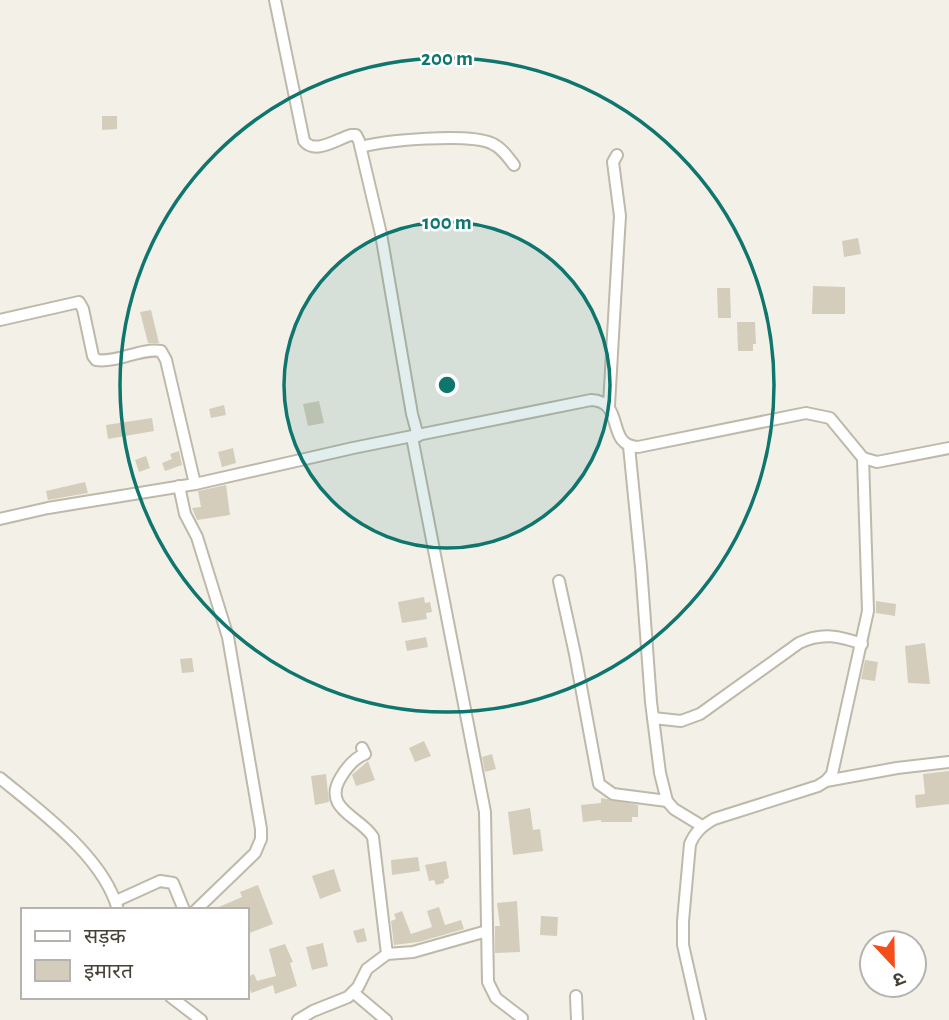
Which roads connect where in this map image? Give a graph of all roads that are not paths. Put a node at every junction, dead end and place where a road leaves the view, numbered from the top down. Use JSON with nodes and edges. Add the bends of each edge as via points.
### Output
{"nodes":[{"id":1,"x":275,"y":0,"type":"edge"},
{"id":2,"x":361,"y":147,"type":"junction"},
{"id":3,"x":617,"y":155,"type":"dead end"},
{"id":4,"x":514,"y":165,"type":"dead end"},
{"id":5,"x":0,"y":320,"type":"edge"},
{"id":6,"x":609,"y":405,"type":"junction"},
{"id":7,"x":415,"y":436,"type":"junction"},
{"id":8,"x":629,"y":446,"type":"junction"},
{"id":9,"x":949,"y":448,"type":"edge"},
{"id":10,"x":863,"y":458,"type":"junction"},
{"id":11,"x":195,"y":484,"type":"junction"},
{"id":12,"x":179,"y":486,"type":"junction"},
{"id":13,"x":0,"y":519,"type":"edge"},
{"id":14,"x":559,"y":581,"type":"dead end"},
{"id":15,"x":862,"y":644,"type":"junction"},
{"id":16,"x":653,"y":718,"type":"junction"},
{"id":17,"x":362,"y":748,"type":"dead end"},
{"id":18,"x":949,"y":762,"type":"edge"},
{"id":19,"x":0,"y":778,"type":"edge"},
{"id":20,"x":826,"y":781,"type":"junction"},
{"id":21,"x":667,"y":801,"type":"junction"},
{"id":22,"x":702,"y":826,"type":"junction"},
{"id":23,"x":117,"y":905,"type":"edge"},
{"id":24,"x":183,"y":908,"type":"edge"},
{"id":25,"x":198,"y":908,"type":"edge"},
{"id":26,"x":487,"y":931,"type":"junction"},
{"id":27,"x":387,"y":954,"type":"junction"},
{"id":28,"x":354,"y":993,"type":"junction"},
{"id":29,"x":576,"y":996,"type":"dead end"},
{"id":30,"x":174,"y":999,"type":"edge"},
{"id":31,"x":522,"y":1018,"type":"dead end"},
{"id":32,"x":201,"y":1020,"type":"edge"},
{"id":33,"x":298,"y":1020,"type":"edge"},
{"id":34,"x":386,"y":1020,"type":"edge"},
{"id":35,"x":577,"y":1020,"type":"edge"},
{"id":36,"x":701,"y":1020,"type":"edge"}],
"edges":[{"from":1,"to":2,"type":"street","via":[[304,141],[316,148],[356,135]]},
{"from":2,"to":4,"type":"street","via":[[399,139],[479,140],[497,146]]},
{"from":2,"to":7,"type":"street","via":[[376,205]]},
{"from":3,"to":6,"type":"street","via":[[613,162],[620,232]]},
{"from":5,"to":11,"type":"street","via":[[79,302],[96,359],[161,351]]},
{"from":6,"to":7,"type":"street","via":[[591,400]]},
{"from":6,"to":8,"type":"street","via":[[621,440]]},
{"from":7,"to":11,"type":"street"},
{"from":7,"to":26,"type":"street","via":[[485,812]]},
{"from":8,"to":10,"type":"street","via":[[806,413],[830,418]]},
{"from":8,"to":16,"type":"street"},
{"from":9,"to":10,"type":"street","via":[[877,462]]},
{"from":10,"to":15,"type":"street","via":[[869,590]]},
{"from":11,"to":12,"type":"street"},
{"from":12,"to":13,"type":"street"},
{"from":12,"to":25,"type":"street","via":[[228,637],[261,829],[255,853]]},
{"from":14,"to":21,"type":"street","via":[[599,784],[613,794]]},
{"from":15,"to":16,"type":"street","via":[[836,635],[811,638],[700,714],[681,721]]},
{"from":15,"to":20,"type":"street","via":[[835,764]]},
{"from":16,"to":21,"type":"street"},
{"from":17,"to":27,"type":"street","via":[[365,754],[352,762],[336,790],[342,810],[373,837]]},
{"from":18,"to":20,"type":"street"},
{"from":19,"to":23,"type":"street","via":[[80,848],[103,877]]},
{"from":20,"to":22,"type":"street"},
{"from":21,"to":22,"type":"street"},
{"from":22,"to":36,"type":"street","via":[[690,844],[683,921],[687,966]]},
{"from":23,"to":24,"type":"street","via":[[168,880]]},
{"from":26,"to":27,"type":"street","via":[[413,952]]},
{"from":26,"to":31,"type":"street","via":[[486,969],[491,991]]},
{"from":27,"to":28,"type":"street","via":[[367,969]]},
{"from":28,"to":33,"type":"street"},
{"from":28,"to":34,"type":"street"},
{"from":29,"to":35,"type":"street"},
{"from":30,"to":32,"type":"street"}]}
